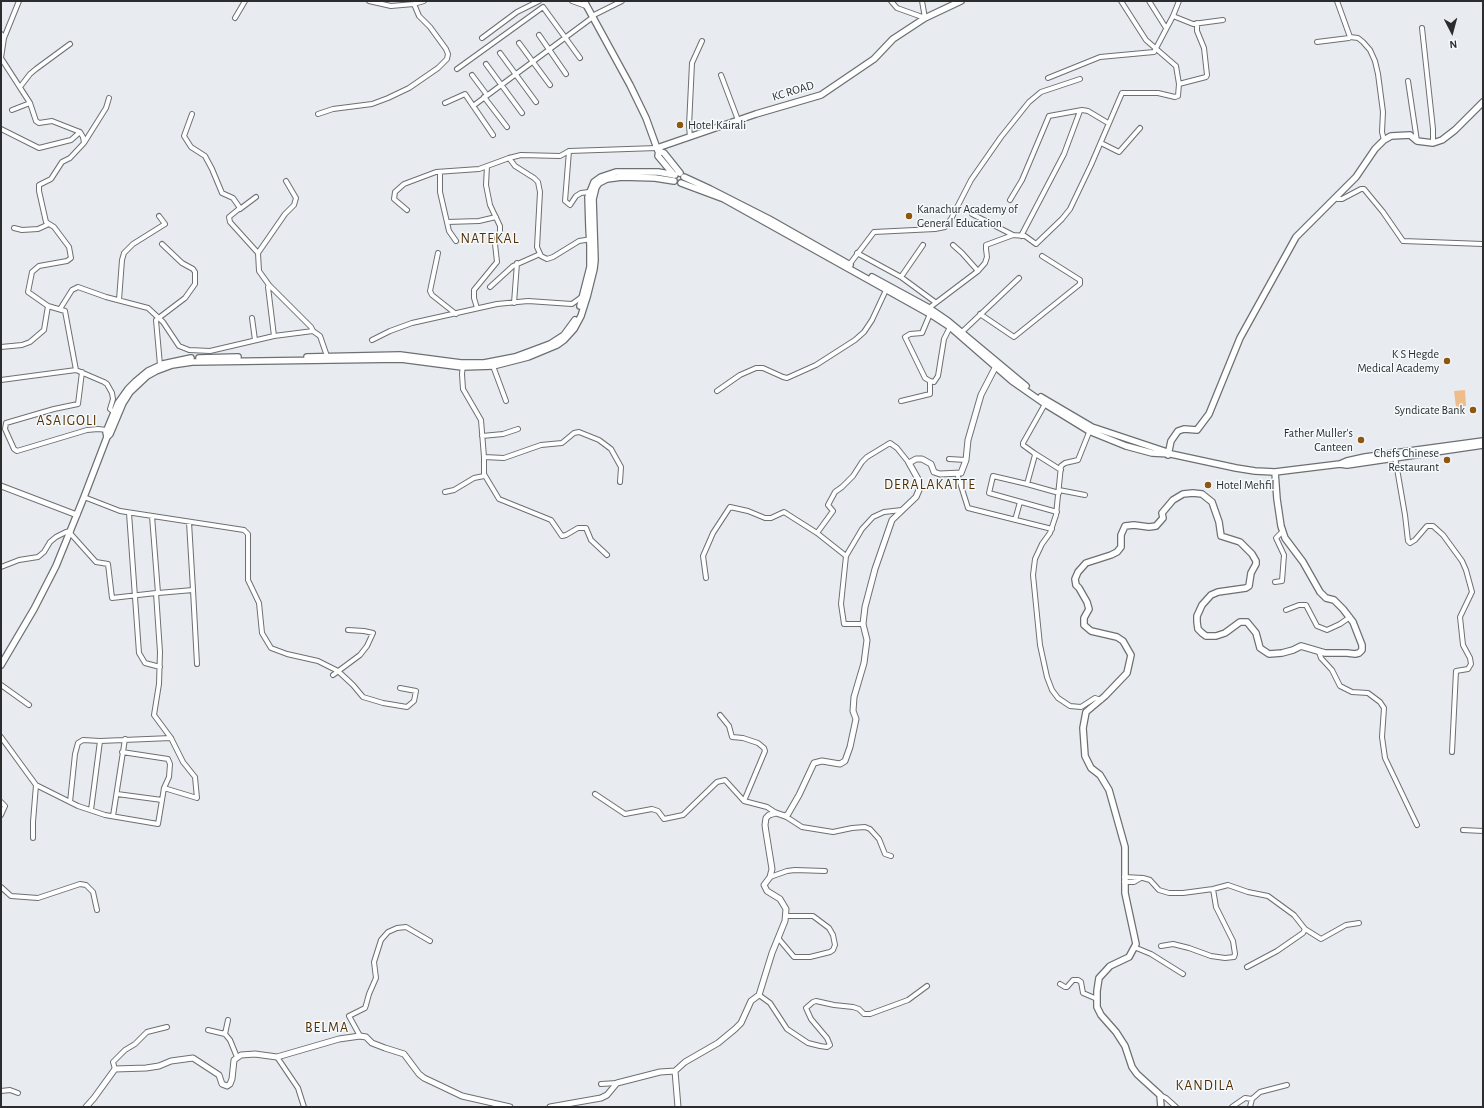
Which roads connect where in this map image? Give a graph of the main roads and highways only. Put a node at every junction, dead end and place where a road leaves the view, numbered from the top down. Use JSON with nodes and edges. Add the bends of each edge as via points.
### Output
{"nodes":[{"id":1,"x":961,"y":1,"type":"edge"},
{"id":2,"x":585,"y":3,"type":"edge"},
{"id":3,"x":1483,"y":102,"type":"edge"},
{"id":4,"x":658,"y":150,"type":"junction"},
{"id":5,"x":665,"y":163,"type":"junction"},
{"id":6,"x":661,"y":173,"type":"junction"},
{"id":7,"x":678,"y":177,"type":"junction"},
{"id":8,"x":592,"y":240,"type":"junction"},
{"id":9,"x":811,"y":245,"type":"junction"},
{"id":10,"x":858,"y":272,"type":"junction"},
{"id":11,"x":585,"y":296,"type":"junction"},
{"id":12,"x":917,"y":304,"type":"junction"},
{"id":13,"x":929,"y":311,"type":"junction"},
{"id":14,"x":328,"y":358,"type":"junction"},
{"id":15,"x":463,"y":365,"type":"junction"},
{"id":16,"x":997,"y":365,"type":"junction"},
{"id":17,"x":115,"y":414,"type":"junction"},
{"id":18,"x":1091,"y":429,"type":"junction"},
{"id":19,"x":107,"y":437,"type":"junction"},
{"id":20,"x":1483,"y":441,"type":"edge"},
{"id":21,"x":1483,"y":445,"type":"edge"},
{"id":22,"x":1169,"y":454,"type":"junction"},
{"id":23,"x":1340,"y":464,"type":"junction"},
{"id":24,"x":1275,"y":472,"type":"junction"},
{"id":25,"x":1,"y":665,"type":"edge"},
{"id":26,"x":1162,"y":1107,"type":"edge"}],
"edges":[{"from":1,"to":4,"type":"main road","name":"KC ROAD","via":[[924,18],[893,39],[874,59],[821,95],[738,120]]},
{"from":2,"to":4,"type":"main road","via":[[630,85]]},
{"from":3,"to":22,"type":"main road","via":[[1442,140],[1433,143],[1417,141],[1410,136],[1391,136],[1374,149],[1356,176],[1296,237],[1240,338],[1209,414],[1197,430],[1178,431],[1171,441]]},
{"from":4,"to":5,"type":"main road","via":[[658,156]]},
{"from":4,"to":7,"type":"main road","via":[[664,153]]},
{"from":5,"to":6,"type":"main road"},
{"from":5,"to":7,"type":"main road"},
{"from":6,"to":7,"type":"main road"},
{"from":6,"to":8,"type":"main road","via":[[607,174],[594,182],[589,192],[589,228]]},
{"from":7,"to":8,"type":"main road","via":[[622,177],[599,183],[593,199]]},
{"from":7,"to":9,"type":"main road","via":[[734,200]]},
{"from":7,"to":9,"type":"main road","via":[[684,180],[681,183],[724,199]]},
{"from":8,"to":11,"type":"main road"},
{"from":9,"to":10,"type":"main road"},
{"from":9,"to":10,"type":"main road","via":[[850,265]]},
{"from":10,"to":12,"type":"main road"},
{"from":10,"to":12,"type":"main road","via":[[886,290]]},
{"from":11,"to":15,"type":"main road","via":[[573,323],[554,341],[507,359]]},
{"from":11,"to":15,"type":"main road","via":[[576,326],[564,340],[552,347],[528,357],[493,366]]},
{"from":12,"to":13,"type":"main road"},
{"from":13,"to":16,"type":"main road"},
{"from":13,"to":16,"type":"main road","via":[[962,332]]},
{"from":14,"to":15,"type":"main road","via":[[400,355]]},
{"from":14,"to":17,"type":"main road","via":[[204,361],[172,365],[156,371],[140,382]]},
{"from":14,"to":17,"type":"main road","via":[[182,359],[160,365],[136,380],[122,396]]},
{"from":16,"to":18,"type":"main road"},
{"from":16,"to":18,"type":"main road","via":[[1012,381],[1045,404]]},
{"from":17,"to":19,"type":"main road"},
{"from":17,"to":19,"type":"main road","via":[[107,430]]},
{"from":18,"to":22,"type":"main road","via":[[1126,446],[1152,453]]},
{"from":19,"to":25,"type":"main road","via":[[70,532],[34,610]]},
{"from":20,"to":23,"type":"main road","via":[[1365,457]]},
{"from":21,"to":23,"type":"main road"},
{"from":22,"to":24,"type":"main road","via":[[1243,469]]},
{"from":23,"to":24,"type":"main road"},
{"from":24,"to":26,"type":"main road","via":[[1277,500],[1285,538],[1304,562],[1320,592],[1326,598],[1334,600],[1350,617],[1362,645],[1362,650],[1355,654],[1319,652],[1301,646],[1282,653],[1269,654],[1260,648],[1256,633],[1247,622],[1240,622],[1216,636],[1206,636],[1198,628],[1197,616],[1210,595],[1246,588],[1256,564],[1252,554],[1240,542],[1220,535],[1219,522],[1212,502],[1202,494],[1183,494],[1172,500],[1156,526],[1125,526],[1120,535],[1122,547],[1111,555],[1086,563],[1075,579],[1089,609],[1084,618],[1084,626],[1091,631],[1117,637],[1123,641],[1130,655],[1127,673],[1086,712],[1083,728],[1085,756],[1091,768],[1100,775],[1109,790],[1125,847],[1125,893],[1136,944],[1129,957],[1110,966],[1099,978],[1097,1007],[1125,1046],[1136,1074],[1160,1095]]}]}
